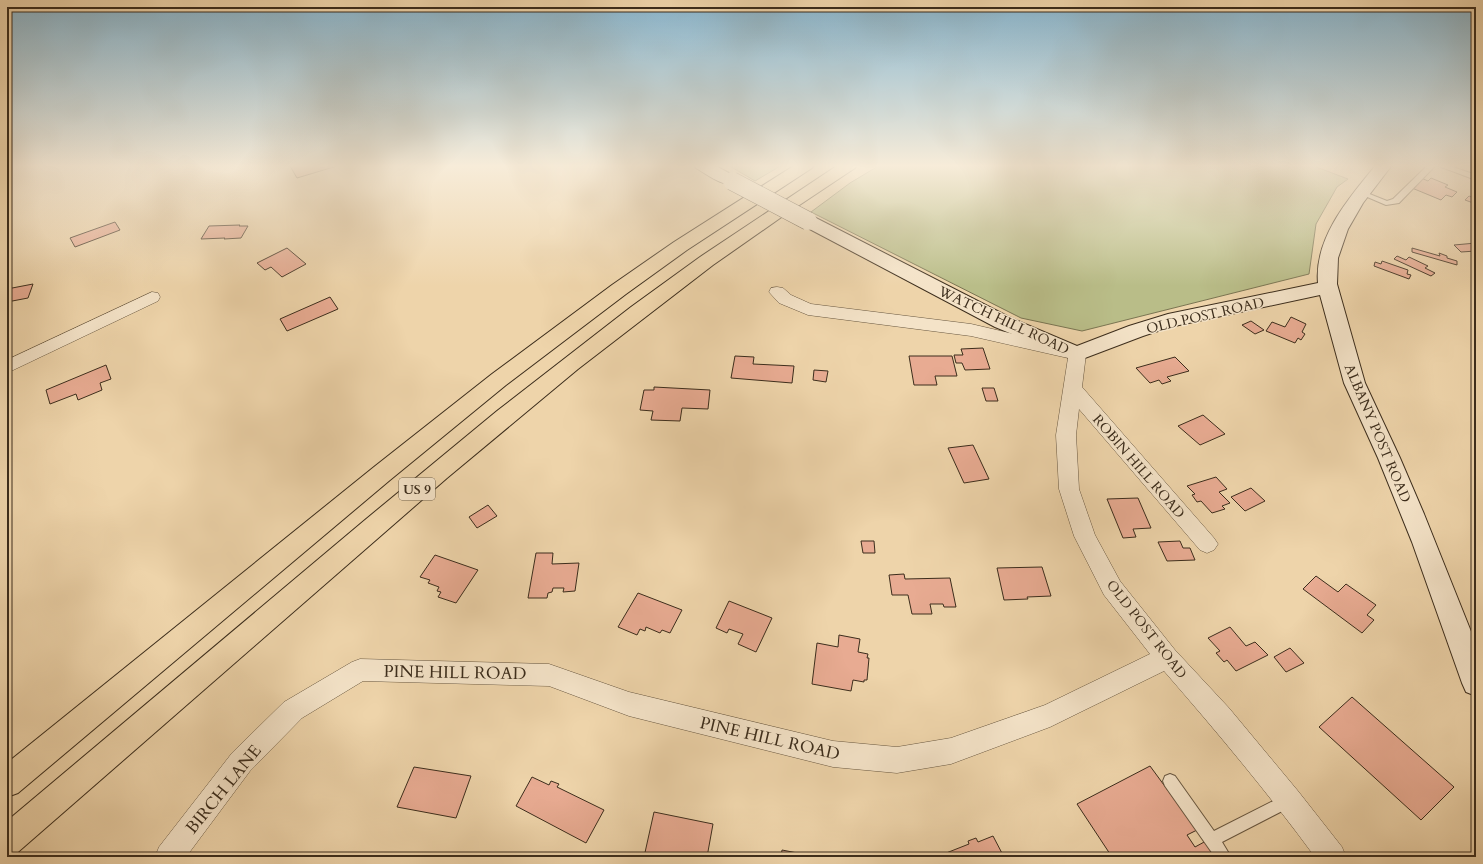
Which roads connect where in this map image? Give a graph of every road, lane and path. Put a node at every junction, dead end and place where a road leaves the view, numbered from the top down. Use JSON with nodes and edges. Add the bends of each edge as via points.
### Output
{"nodes":[{"id":1,"x":742,"y":205,"type":"edge"},
{"id":2,"x":778,"y":205,"type":"edge"},
{"id":3,"x":786,"y":205,"type":"edge"},
{"id":4,"x":1354,"y":205,"type":"edge"},
{"id":5,"x":1327,"y":287,"type":"junction"},
{"id":6,"x":777,"y":292,"type":"dead end"},
{"id":7,"x":152,"y":297,"type":"dead end"},
{"id":8,"x":1077,"y":354,"type":"junction"},
{"id":9,"x":7,"y":367,"type":"edge"},
{"id":10,"x":1072,"y":388,"type":"junction"},
{"id":11,"x":1207,"y":544,"type":"dead end"},
{"id":12,"x":1167,"y":658,"type":"junction"},
{"id":13,"x":360,"y":670,"type":"joint"},
{"id":14,"x":1476,"y":683,"type":"edge"},
{"id":15,"x":7,"y":782,"type":"edge"},
{"id":16,"x":1170,"y":782,"type":"dead end"},
{"id":17,"x":1289,"y":800,"type":"junction"},
{"id":18,"x":1212,"y":840,"type":"junction"},
{"id":19,"x":7,"y":842,"type":"edge"},
{"id":20,"x":169,"y":857,"type":"edge"},
{"id":21,"x":1224,"y":857,"type":"edge"},
{"id":22,"x":1332,"y":857,"type":"edge"}],
"edges":[{"from":1,"to":15,"type":"highway","number":"US 9","via":[[657,262],[499,380]]},
{"from":2,"to":8,"type":"street","name":"WATCH HILL ROAD","bridge":true,"via":[[988,316]]},
{"from":3,"to":19,"type":"highway","number":"US 9","via":[[629,317],[533,393],[392,510]]},
{"from":4,"to":5,"type":"street","name":"ALBANY POST ROAD","via":[[1334,243],[1327,272]]},
{"from":5,"to":8,"type":"street","name":"OLD POST ROAD","via":[[1168,321]]},
{"from":5,"to":14,"type":"street","name":"ALBANY POST ROAD","via":[[1358,393],[1455,619]]},
{"from":6,"to":8,"type":"street","name":"WATCH HILL ROAD","via":[[790,302],[808,309],[971,330]]},
{"from":7,"to":9,"type":"street"},
{"from":8,"to":10,"type":"street","name":"OLD POST ROAD"},
{"from":10,"to":11,"type":"street","name":"ROBIN HILL ROAD"},
{"from":10,"to":12,"type":"street","name":"OLD POST ROAD","via":[[1066,436],[1069,489],[1085,536],[1112,588]]},
{"from":12,"to":13,"type":"street","name":"PINE HILL ROAD","via":[[1050,715],[951,751],[897,760],[833,754],[659,712],[549,675]]},
{"from":12,"to":17,"type":"street","name":"OLD POST ROAD"},
{"from":13,"to":20,"type":"street","name":"BIRCH LANE","via":[[293,710],[256,746]]},
{"from":16,"to":18,"type":"lane"},
{"from":17,"to":18,"type":"lane"},
{"from":17,"to":22,"type":"street","name":"OLD POST ROAD"},
{"from":18,"to":21,"type":"lane"}]}
